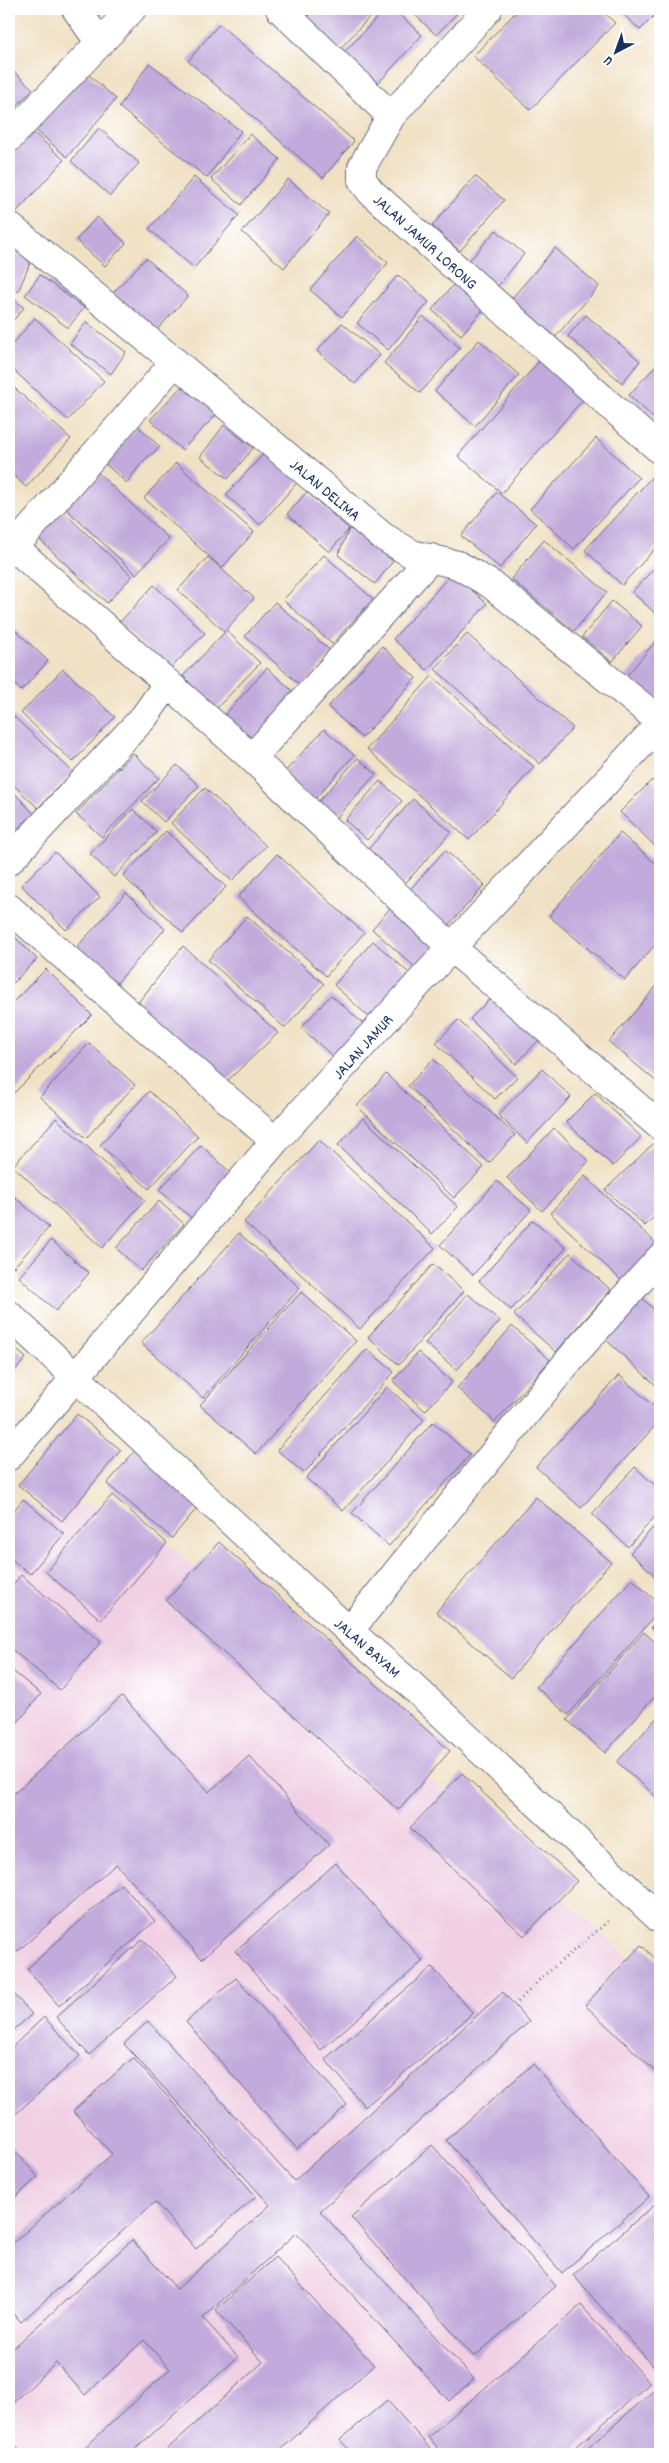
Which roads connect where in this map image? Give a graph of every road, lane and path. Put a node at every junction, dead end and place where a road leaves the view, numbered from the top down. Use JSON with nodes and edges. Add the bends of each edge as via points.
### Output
{"nodes":[{"id":1,"x":76,"y":9,"type":"edge"},
{"id":2,"x":132,"y":9,"type":"edge"},
{"id":3,"x":280,"y":9,"type":"edge"},
{"id":4,"x":488,"y":9,"type":"edge"},
{"id":5,"x":100,"y":42,"type":"junction"},
{"id":6,"x":391,"y":116,"type":"junction"},
{"id":7,"x":9,"y":138,"type":"edge"},
{"id":8,"x":9,"y":226,"type":"edge"},
{"id":9,"x":175,"y":362,"type":"junction"},
{"id":10,"x":660,"y":450,"type":"edge"},
{"id":11,"x":11,"y":550,"type":"edge"},
{"id":12,"x":431,"y":558,"type":"junction"},
{"id":13,"x":168,"y":683,"type":"junction"},
{"id":14,"x":660,"y":723,"type":"edge"},
{"id":15,"x":252,"y":758,"type":"junction"},
{"id":16,"x":9,"y":861,"type":"edge"},
{"id":17,"x":9,"y":908,"type":"edge"},
{"id":18,"x":452,"y":948,"type":"junction"},
{"id":19,"x":660,"y":1126,"type":"edge"},
{"id":20,"x":275,"y":1142,"type":"junction"},
{"id":21,"x":660,"y":1258,"type":"edge"},
{"id":22,"x":9,"y":1315,"type":"edge"},
{"id":23,"x":74,"y":1377,"type":"junction"},
{"id":24,"x":9,"y":1456,"type":"edge"},
{"id":25,"x":349,"y":1631,"type":"junction"},
{"id":26,"x":638,"y":1897,"type":"junction"},
{"id":27,"x":660,"y":1919,"type":"edge"},
{"id":28,"x":518,"y":2002,"type":"dead end"}],
"edges":[{"from":1,"to":5,"type":"street"},
{"from":2,"to":5,"type":"street"},
{"from":3,"to":6,"type":"street"},
{"from":4,"to":6,"type":"street","name":"JALAN JAMUR LORONG"},
{"from":5,"to":7,"type":"street"},
{"from":6,"to":10,"type":"street","name":"JALAN JAMUR LORONG","via":[[362,167],[362,180],[371,192]]},
{"from":8,"to":9,"type":"street","name":"JALAN DELIMA"},
{"from":9,"to":11,"type":"street"},
{"from":9,"to":12,"type":"street","name":"JALAN DELIMA","via":[[382,536],[401,549]]},
{"from":11,"to":13,"type":"street"},
{"from":12,"to":14,"type":"street","name":"JALAN DELIMA","via":[[458,565],[492,585]]},
{"from":12,"to":15,"type":"street"},
{"from":13,"to":15,"type":"street"},
{"from":13,"to":16,"type":"street","via":[[144,717]]},
{"from":14,"to":18,"type":"street","name":"JALAN JAMUR"},
{"from":15,"to":18,"type":"street"},
{"from":17,"to":20,"type":"street"},
{"from":18,"to":19,"type":"street"},
{"from":18,"to":20,"type":"street","name":"JALAN JAMUR"},
{"from":20,"to":23,"type":"street","name":"JALAN JAMUR"},
{"from":21,"to":25,"type":"street","via":[[575,1353]]},
{"from":22,"to":23,"type":"street","name":"JALAN BAYAM"},
{"from":23,"to":24,"type":"street","name":"JALAN JAMUR"},
{"from":23,"to":25,"type":"street","name":"JALAN BAYAM"},
{"from":25,"to":26,"type":"street","name":"JALAN BAYAM","via":[[408,1681]]},
{"from":26,"to":27,"type":"street","name":"JALAN BAYAM"},
{"from":26,"to":28,"type":"path"}]}
